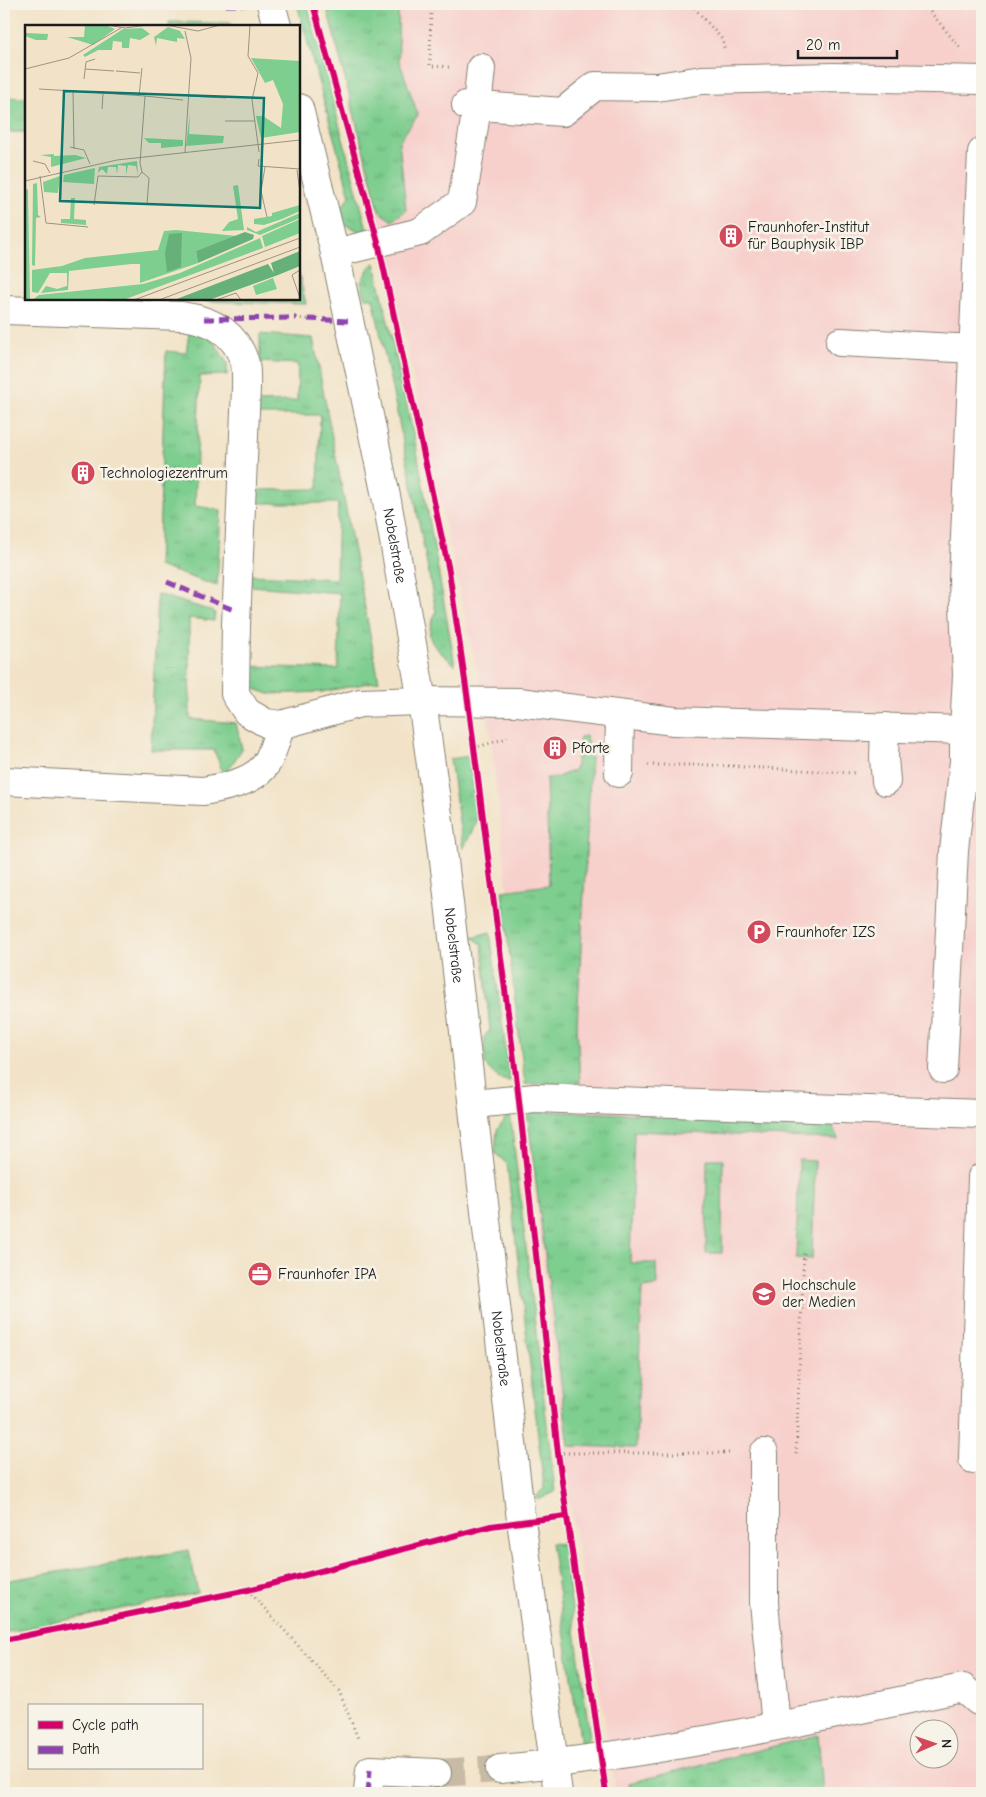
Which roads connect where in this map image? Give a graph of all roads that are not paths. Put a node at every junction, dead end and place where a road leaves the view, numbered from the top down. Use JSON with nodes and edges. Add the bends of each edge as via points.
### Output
{"nodes":[{"id":1,"x":271,"y":4,"type":"edge"},
{"id":2,"x":277,"y":25,"type":"edge"},
{"id":3,"x":480,"y":68,"type":"road end"},
{"id":4,"x":982,"y":80,"type":"edge"},
{"id":5,"x":472,"y":106,"type":"junction"},
{"id":6,"x":300,"y":112,"type":"edge"},
{"id":7,"x":982,"y":165,"type":"edge"},
{"id":8,"x":335,"y":253,"type":"junction"},
{"id":9,"x":4,"y":310,"type":"edge"},
{"id":10,"x":840,"y":342,"type":"dead end"},
{"id":11,"x":975,"y":349,"type":"junction"},
{"id":12,"x":975,"y":675,"type":"edge"},
{"id":13,"x":422,"y":701,"type":"junction"},
{"id":14,"x":620,"y":715,"type":"junction"},
{"id":15,"x":281,"y":725,"type":"junction"},
{"id":16,"x":886,"y":727,"type":"junction"},
{"id":17,"x":964,"y":730,"type":"junction"},
{"id":18,"x":619,"y":773,"type":"dead end"},
{"id":19,"x":4,"y":781,"type":"edge"},
{"id":20,"x":886,"y":781,"type":"dead end"},
{"id":21,"x":942,"y":1069,"type":"dead end"},
{"id":22,"x":473,"y":1104,"type":"junction"},
{"id":23,"x":982,"y":1114,"type":"edge"},
{"id":24,"x":982,"y":1177,"type":"edge"},
{"id":25,"x":764,"y":1453,"type":"road end"},
{"id":26,"x":973,"y":1459,"type":"dead end"},
{"id":27,"x":982,"y":1702,"type":"edge"},
{"id":28,"x":776,"y":1724,"type":"junction"},
{"id":29,"x":553,"y":1764,"type":"junction"},
{"id":30,"x":500,"y":1769,"type":"tunnel mouth"},
{"id":31,"x":437,"y":1773,"type":"tunnel mouth"},
{"id":32,"x":369,"y":1781,"type":"edge"},
{"id":33,"x":558,"y":1793,"type":"edge"}],
"edges":[{"from":1,"to":2,"type":"street"},
{"from":3,"to":5,"type":"street"},
{"from":4,"to":5,"type":"street","via":[[832,77],[702,80],[657,87],[594,86],[563,112]]},
{"from":5,"to":8,"type":"street","via":[[462,202],[420,232]]},
{"from":6,"to":8,"type":"street","name":"Nobelstraße"},
{"from":7,"to":11,"type":"street"},
{"from":8,"to":13,"type":"street","name":"Nobelstraße","via":[[387,501]]},
{"from":9,"to":15,"type":"street","via":[[182,316],[204,319],[230,335],[244,361],[246,388],[236,694],[247,712],[266,723]]},
{"from":10,"to":11,"type":"street"},
{"from":11,"to":12,"type":"street","via":[[963,581]]},
{"from":12,"to":17,"type":"street"},
{"from":13,"to":14,"type":"street","via":[[518,702]]},
{"from":13,"to":15,"type":"street","via":[[360,703]]},
{"from":13,"to":22,"type":"street","name":"Nobelstraße"},
{"from":14,"to":16,"type":"street","via":[[674,721]]},
{"from":14,"to":18,"type":"street"},
{"from":15,"to":19,"type":"street","via":[[268,761],[250,777],[228,787],[202,790]]},
{"from":16,"to":17,"type":"street"},
{"from":16,"to":20,"type":"street"},
{"from":17,"to":21,"type":"street"},
{"from":22,"to":23,"type":"street","via":[[535,1098]]},
{"from":22,"to":29,"type":"street","name":"Nobelstraße"},
{"from":24,"to":26,"type":"street"},
{"from":25,"to":28,"type":"street","via":[[764,1603]]},
{"from":27,"to":28,"type":"street","via":[[963,1688]]},
{"from":28,"to":29,"type":"street","via":[[644,1751]]},
{"from":29,"to":30,"type":"street"},
{"from":29,"to":33,"type":"street","name":"Nobelstraße"},
{"from":31,"to":32,"type":"street"}]}
